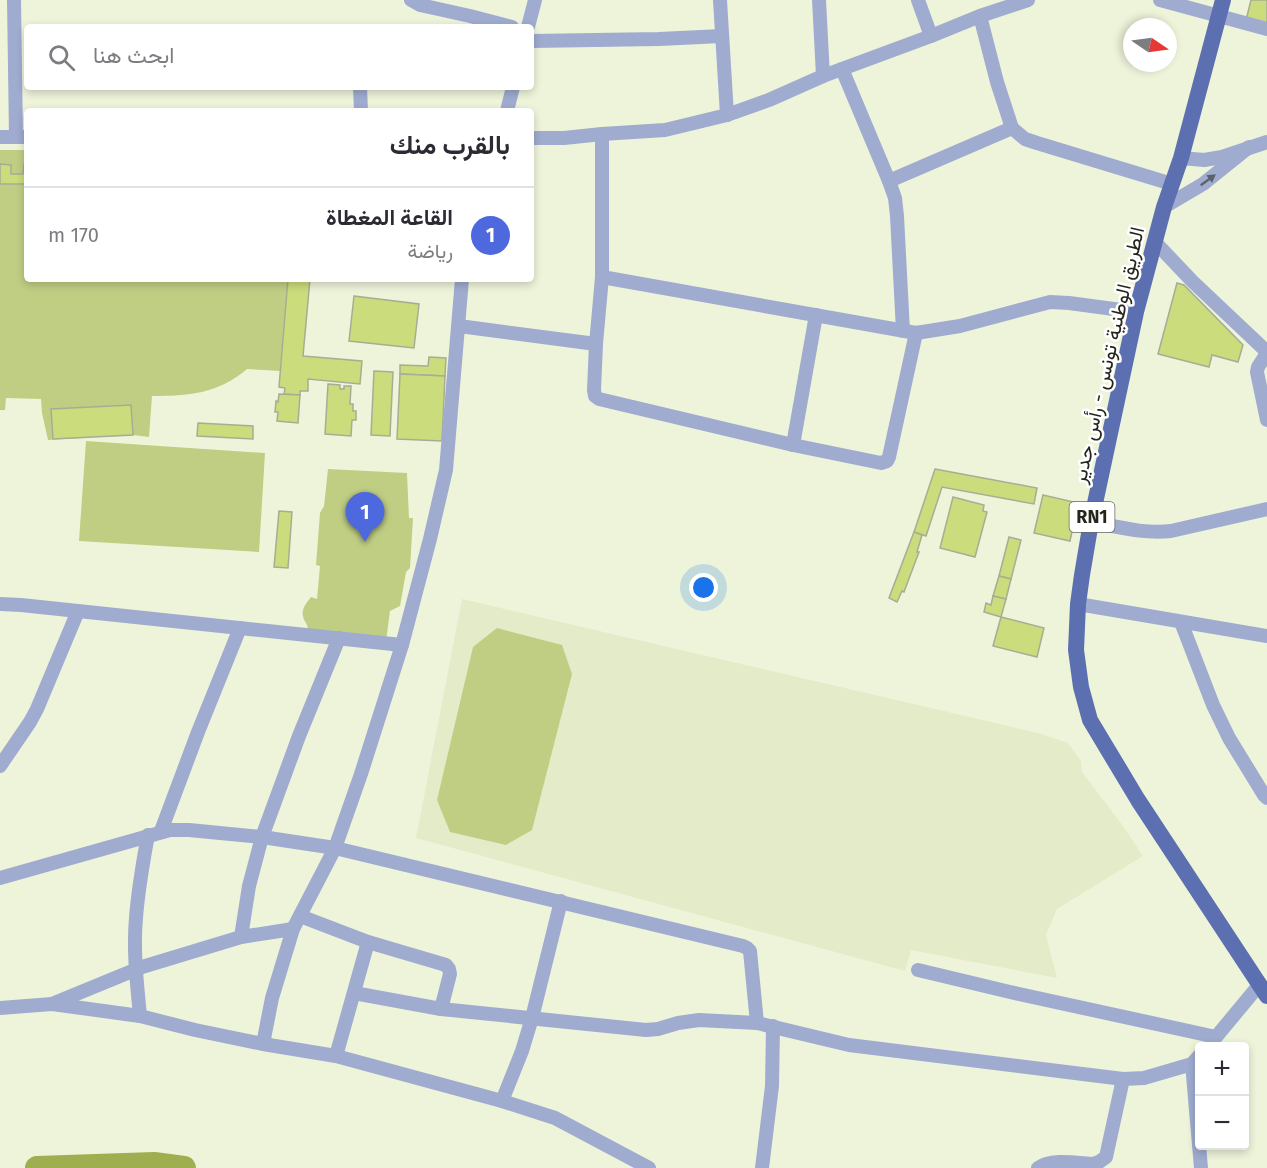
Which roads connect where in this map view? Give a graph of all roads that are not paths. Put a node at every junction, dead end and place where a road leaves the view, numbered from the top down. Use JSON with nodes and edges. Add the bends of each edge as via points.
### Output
{"nodes":[{"id":1,"x":14,"y":0,"type":"edge"},
{"id":2,"x":411,"y":0,"type":"edge"},
{"id":3,"x":535,"y":0,"type":"edge"},
{"id":4,"x":720,"y":0,"type":"edge"},
{"id":5,"x":819,"y":0,"type":"edge"},
{"id":6,"x":918,"y":0,"type":"edge"},
{"id":7,"x":1028,"y":0,"type":"edge"},
{"id":8,"x":1160,"y":0,"type":"edge"},
{"id":9,"x":1221,"y":8,"type":"edge"},
{"id":10,"x":980,"y":16,"type":"junction"},
{"id":11,"x":501,"y":24,"type":"edge"},
{"id":12,"x":529,"y":24,"type":"edge"},
{"id":13,"x":7,"y":26,"type":"edge"},
{"id":14,"x":1267,"y":29,"type":"edge"},
{"id":15,"x":722,"y":36,"type":"junction"},
{"id":16,"x":931,"y":36,"type":"junction"},
{"id":17,"x":534,"y":41,"type":"edge"},
{"id":18,"x":21,"y":64,"type":"edge"},
{"id":19,"x":842,"y":69,"type":"junction"},
{"id":20,"x":823,"y":76,"type":"junction"},
{"id":21,"x":360,"y":90,"type":"edge"},
{"id":22,"x":512,"y":90,"type":"edge"},
{"id":23,"x":361,"y":108,"type":"edge"},
{"id":24,"x":508,"y":108,"type":"edge"},
{"id":25,"x":728,"y":115,"type":"junction"},
{"id":26,"x":1012,"y":128,"type":"junction"},
{"id":27,"x":602,"y":134,"type":"junction"},
{"id":28,"x":0,"y":137,"type":"edge"},
{"id":29,"x":21,"y":137,"type":"edge"},
{"id":30,"x":534,"y":138,"type":"edge"},
{"id":31,"x":1267,"y":142,"type":"edge"},
{"id":32,"x":1249,"y":147,"type":"junction"},
{"id":33,"x":1181,"y":158,"type":"junction"},
{"id":34,"x":889,"y":181,"type":"junction"},
{"id":35,"x":1172,"y":184,"type":"junction"},
{"id":36,"x":1164,"y":207,"type":"junction"},
{"id":37,"x":1155,"y":242,"type":"junction"},
{"id":38,"x":602,"y":277,"type":"junction"},
{"id":39,"x":462,"y":282,"type":"edge"},
{"id":40,"x":1136,"y":312,"type":"junction"},
{"id":41,"x":816,"y":315,"type":"junction"},
{"id":42,"x":459,"y":326,"type":"junction"},
{"id":43,"x":910,"y":332,"type":"junction"},
{"id":44,"x":596,"y":344,"type":"junction"},
{"id":45,"x":1267,"y":353,"type":"edge"},
{"id":46,"x":1267,"y":420,"type":"edge"},
{"id":47,"x":793,"y":445,"type":"junction"},
{"id":48,"x":1267,"y":509,"type":"edge"},
{"id":49,"x":1091,"y":522,"type":"junction"},
{"id":50,"x":1078,"y":603,"type":"junction"},
{"id":51,"x":0,"y":604,"type":"edge"},
{"id":52,"x":78,"y":611,"type":"junction"},
{"id":53,"x":1181,"y":622,"type":"junction"},
{"id":54,"x":240,"y":628,"type":"junction"},
{"id":55,"x":1267,"y":636,"type":"edge"},
{"id":56,"x":339,"y":638,"type":"junction"},
{"id":57,"x":402,"y":645,"type":"junction"},
{"id":58,"x":0,"y":766,"type":"edge"},
{"id":59,"x":1267,"y":798,"type":"edge"},
{"id":60,"x":155,"y":833,"type":"junction"},
{"id":61,"x":262,"y":837,"type":"junction"},
{"id":62,"x":336,"y":848,"type":"junction"},
{"id":63,"x":0,"y":878,"type":"edge"},
{"id":64,"x":561,"y":901,"type":"junction"},
{"id":65,"x":300,"y":916,"type":"junction"},
{"id":66,"x":293,"y":929,"type":"junction"},
{"id":67,"x":241,"y":937,"type":"junction"},
{"id":68,"x":368,"y":942,"type":"junction"},
{"id":69,"x":136,"y":969,"type":"junction"},
{"id":70,"x":918,"y":970,"type":"dead end"},
{"id":71,"x":1263,"y":990,"type":"edge"},
{"id":72,"x":354,"y":993,"type":"junction"},
{"id":73,"x":52,"y":1004,"type":"junction"},
{"id":74,"x":0,"y":1008,"type":"edge"},
{"id":75,"x":441,"y":1009,"type":"junction"},
{"id":76,"x":140,"y":1016,"type":"junction"},
{"id":77,"x":532,"y":1018,"type":"junction"},
{"id":78,"x":757,"y":1023,"type":"junction"},
{"id":79,"x":773,"y":1026,"type":"junction"},
{"id":80,"x":1212,"y":1042,"type":"edge"},
{"id":81,"x":263,"y":1044,"type":"junction"},
{"id":82,"x":336,"y":1056,"type":"junction"},
{"id":83,"x":1195,"y":1059,"type":"edge"},
{"id":84,"x":1123,"y":1079,"type":"junction"},
{"id":85,"x":1198,"y":1096,"type":"edge"},
{"id":86,"x":502,"y":1101,"type":"junction"},
{"id":87,"x":649,"y":1168,"type":"edge"},
{"id":88,"x":762,"y":1168,"type":"edge"},
{"id":89,"x":1038,"y":1168,"type":"edge"},
{"id":90,"x":1201,"y":1168,"type":"edge"}],
"edges":[{"from":1,"to":13,"type":"street"},
{"from":2,"to":11,"type":"street"},
{"from":3,"to":12,"type":"street"},
{"from":4,"to":15,"type":"street"},
{"from":5,"to":20,"type":"street"},
{"from":6,"to":16,"type":"street"},
{"from":7,"to":10,"type":"street"},
{"from":8,"to":9,"type":"street"},
{"from":9,"to":14,"type":"street"},
{"from":9,"to":33,"type":"main road","name":"الطريق الوطنية تونس - رأس جدير","number":"RN1"},
{"from":10,"to":16,"type":"street"},
{"from":10,"to":26,"type":"street"},
{"from":13,"to":18,"type":"street"},
{"from":15,"to":17,"type":"street"},
{"from":15,"to":25,"type":"street"},
{"from":16,"to":19,"type":"street"},
{"from":18,"to":29,"type":"street"},
{"from":19,"to":20,"type":"street"},
{"from":19,"to":34,"type":"street"},
{"from":20,"to":25,"type":"street"},
{"from":21,"to":23,"type":"street"},
{"from":22,"to":24,"type":"street"},
{"from":25,"to":27,"type":"street","via":[[665,130]]},
{"from":26,"to":34,"type":"street"},
{"from":26,"to":35,"type":"street","via":[[1025,139]]},
{"from":27,"to":30,"type":"street"},
{"from":27,"to":38,"type":"street"},
{"from":28,"to":29,"type":"street"},
{"from":31,"to":32,"type":"street"},
{"from":32,"to":33,"type":"street","via":[[1204,160]]},
{"from":36,"to":32,"type":"street","one_way":true,"via":[[1203,184]]},
{"from":33,"to":35,"type":"main road","name":"الطريق الوطنية تونس - رأس جدير","number":"RN1"},
{"from":34,"to":43,"type":"street","via":[[895,198]]},
{"from":35,"to":36,"type":"main road","name":"الطريق الوطنية تونس - رأس جدير","number":"RN1"},
{"from":36,"to":37,"type":"main road","name":"الطريق الوطنية تونس - رأس جدير","number":"RN1"},
{"from":37,"to":40,"type":"main road","name":"الطريق الوطنية تونس - رأس جدير","number":"RN1"},
{"from":37,"to":45,"type":"street"},
{"from":38,"to":41,"type":"street"},
{"from":38,"to":44,"type":"street"},
{"from":39,"to":42,"type":"street"},
{"from":40,"to":43,"type":"street","via":[[1050,302],[960,326]]},
{"from":40,"to":49,"type":"main road","name":"الطريق الوطنية تونس - رأس جدير","number":"RN1"},
{"from":41,"to":43,"type":"street"},
{"from":41,"to":47,"type":"street"},
{"from":42,"to":44,"type":"street"},
{"from":42,"to":57,"type":"street","via":[[446,470]]},
{"from":43,"to":47,"type":"street","via":[[887,461]]},
{"from":44,"to":47,"type":"street","via":[[594,390],[599,399]]},
{"from":45,"to":46,"type":"street","via":[[1257,367]]},
{"from":48,"to":49,"type":"street","via":[[1158,532]]},
{"from":49,"to":50,"type":"main road","name":"الطريق الوطنية تونس - رأس جدير","number":"RN1"},
{"from":50,"to":53,"type":"street"},
{"from":50,"to":71,"type":"main road","name":"الطريق الوطنية تونس - رأس جدير","number":"RN1","via":[[1076,650],[1090,720],[1137,800]]},
{"from":51,"to":52,"type":"street"},
{"from":52,"to":54,"type":"street"},
{"from":52,"to":58,"type":"street","via":[[30,722]]},
{"from":53,"to":55,"type":"street"},
{"from":53,"to":59,"type":"street","via":[[1228,738]]},
{"from":54,"to":56,"type":"street"},
{"from":54,"to":60,"type":"street"},
{"from":56,"to":57,"type":"street"},
{"from":56,"to":61,"type":"street"},
{"from":57,"to":62,"type":"street"},
{"from":60,"to":61,"type":"street","via":[[178,829]]},
{"from":60,"to":63,"type":"street"},
{"from":60,"to":69,"type":"street","via":[[141,873]]},
{"from":61,"to":62,"type":"street"},
{"from":61,"to":67,"type":"street"},
{"from":62,"to":64,"type":"street"},
{"from":62,"to":65,"type":"street"},
{"from":64,"to":77,"type":"street"},
{"from":64,"to":78,"type":"street","via":[[747,948]]},
{"from":65,"to":66,"type":"street"},
{"from":65,"to":68,"type":"street"},
{"from":66,"to":67,"type":"street"},
{"from":66,"to":81,"type":"street"},
{"from":67,"to":69,"type":"street"},
{"from":68,"to":72,"type":"street"},
{"from":68,"to":75,"type":"street","via":[[446,965],[450,974]]},
{"from":69,"to":73,"type":"street"},
{"from":69,"to":76,"type":"street"},
{"from":70,"to":80,"type":"street"},
{"from":71,"to":80,"type":"street"},
{"from":72,"to":75,"type":"street"},
{"from":72,"to":82,"type":"street"},
{"from":73,"to":74,"type":"street"},
{"from":73,"to":76,"type":"street"},
{"from":75,"to":77,"type":"street"},
{"from":76,"to":81,"type":"street"},
{"from":77,"to":78,"type":"street","via":[[646,1030],[699,1020]]},
{"from":77,"to":86,"type":"street"},
{"from":78,"to":79,"type":"street"},
{"from":79,"to":84,"type":"street","via":[[849,1045]]},
{"from":79,"to":88,"type":"street","via":[[772,1086]]},
{"from":81,"to":82,"type":"street"},
{"from":82,"to":86,"type":"street"},
{"from":83,"to":84,"type":"street","via":[[1144,1078]]},
{"from":84,"to":89,"type":"street","via":[[1106,1157],[1093,1164],[1052,1162]]},
{"from":85,"to":90,"type":"street"},
{"from":86,"to":87,"type":"street","via":[[555,1118]]}]}
